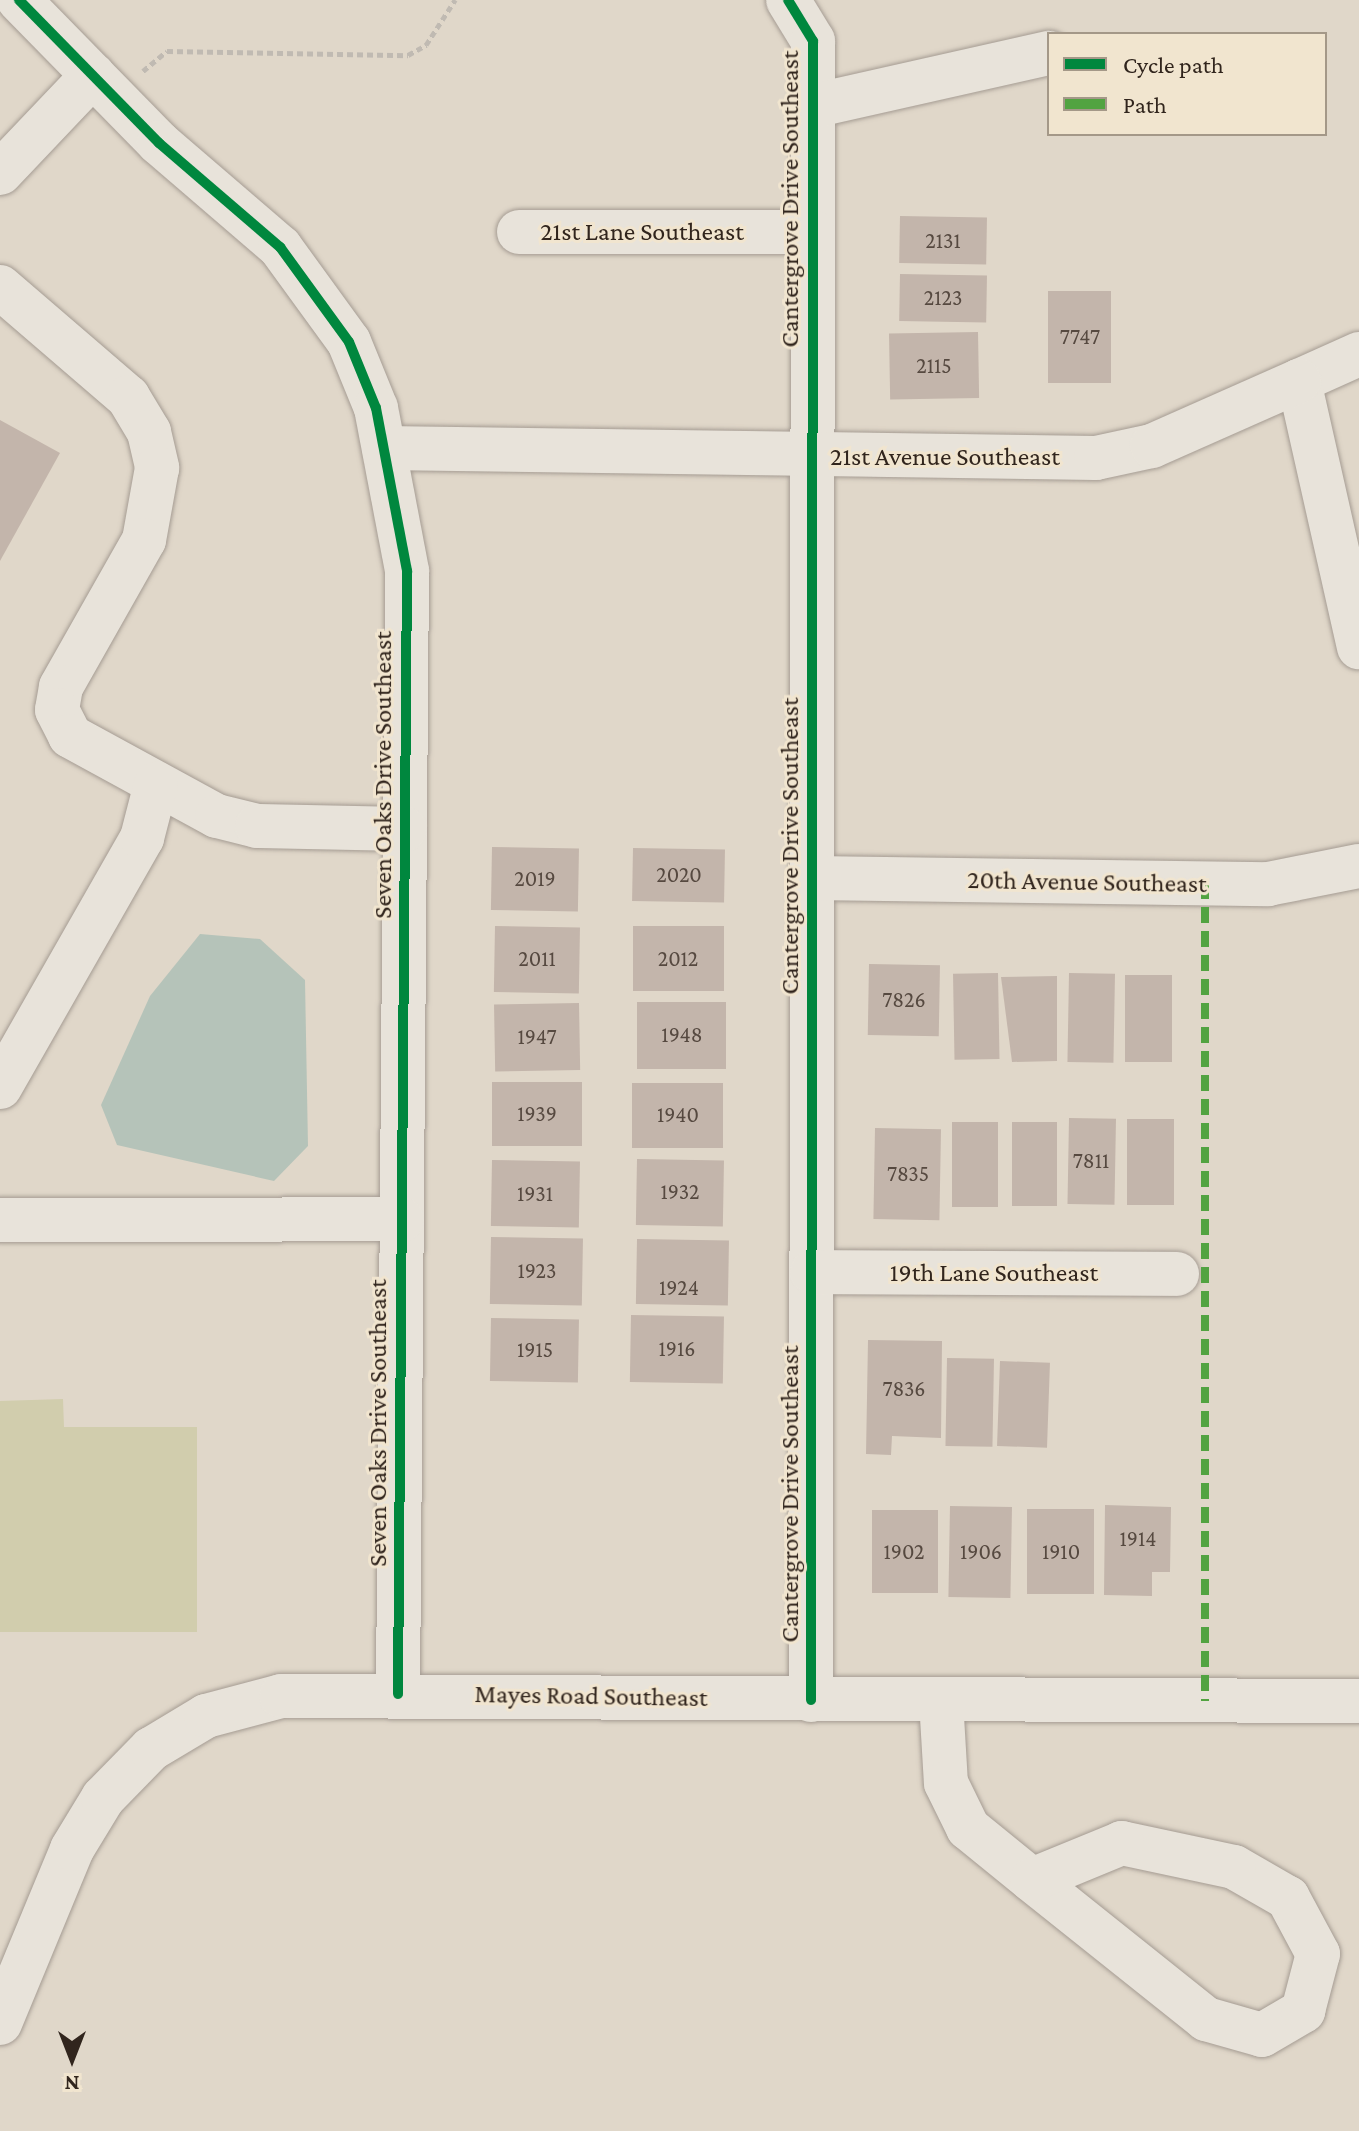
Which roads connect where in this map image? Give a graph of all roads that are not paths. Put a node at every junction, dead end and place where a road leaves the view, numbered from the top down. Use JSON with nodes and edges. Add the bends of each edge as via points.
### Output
{"nodes":[{"id":1,"x":19,"y":0,"type":"edge"},
{"id":2,"x":788,"y":0,"type":"edge"},
{"id":3,"x":1047,"y":53,"type":"edge"},
{"id":4,"x":103,"y":86,"type":"junction"},
{"id":5,"x":813,"y":106,"type":"junction"},
{"id":6,"x":13,"y":161,"type":"edge"},
{"id":7,"x":519,"y":232,"type":"dead end"},
{"id":8,"x":813,"y":232,"type":"junction"},
{"id":9,"x":0,"y":287,"type":"edge"},
{"id":10,"x":1359,"y":354,"type":"edge"},
{"id":11,"x":1299,"y":381,"type":"junction"},
{"id":12,"x":384,"y":448,"type":"junction"},
{"id":13,"x":813,"y":456,"type":"junction"},
{"id":14,"x":1359,"y":647,"type":"edge"},
{"id":15,"x":156,"y":784,"type":"junction"},
{"id":16,"x":405,"y":829,"type":"junction"},
{"id":17,"x":1359,"y":866,"type":"edge"},
{"id":18,"x":812,"y":878,"type":"junction"},
{"id":19,"x":0,"y":1087,"type":"edge"},
{"id":20,"x":402,"y":1219,"type":"junction"},
{"id":21,"x":0,"y":1220,"type":"edge"},
{"id":22,"x":812,"y":1272,"type":"junction"},
{"id":23,"x":1177,"y":1274,"type":"dead end"},
{"id":24,"x":398,"y":1694,"type":"junction"},
{"id":25,"x":811,"y":1700,"type":"junction"},
{"id":26,"x":941,"y":1700,"type":"junction"},
{"id":27,"x":1359,"y":1701,"type":"edge"},
{"id":28,"x":1032,"y":1880,"type":"junction"},
{"id":29,"x":0,"y":2023,"type":"edge"}],
"edges":[{"from":1,"to":4,"type":"street","name":"Seven Oaks Drive Southeast"},
{"from":2,"to":5,"type":"street","name":"Cantergrove Drive Southeast","via":[[813,41]]},
{"from":3,"to":5,"type":"street"},
{"from":4,"to":6,"type":"street"},
{"from":4,"to":12,"type":"street","name":"Seven Oaks Drive Southeast","via":[[280,247],[349,342]]},
{"from":5,"to":8,"type":"street","name":"Cantergrove Drive Southeast"},
{"from":7,"to":8,"type":"street","name":"21st Lane Southeast"},
{"from":8,"to":13,"type":"street","name":"Cantergrove Drive Southeast"},
{"from":9,"to":15,"type":"street","via":[[128,397],[149,432],[157,468],[144,540],[61,687],[57,710],[70,736]]},
{"from":10,"to":11,"type":"street"},
{"from":11,"to":13,"type":"street","name":"21st Avenue Southeast","via":[[1152,446],[1096,458]]},
{"from":11,"to":14,"type":"street"},
{"from":12,"to":13,"type":"street","name":"21st Avenue Southeast"},
{"from":12,"to":16,"type":"street","name":"Seven Oaks Drive Southeast","via":[[407,571]]},
{"from":13,"to":18,"type":"street","name":"Cantergrove Drive Southeast"},
{"from":15,"to":16,"type":"street","via":[[217,816],[257,826]]},
{"from":15,"to":19,"type":"street","via":[[142,838]]},
{"from":16,"to":20,"type":"street","name":"Seven Oaks Drive Southeast"},
{"from":17,"to":18,"type":"street","name":"20th Avenue Southeast","via":[[1268,884]]},
{"from":18,"to":22,"type":"street","name":"Cantergrove Drive Southeast"},
{"from":20,"to":21,"type":"street"},
{"from":20,"to":24,"type":"street","name":"Seven Oaks Drive Southeast"},
{"from":22,"to":23,"type":"street","name":"19th Lane Southeast"},
{"from":22,"to":25,"type":"street","name":"Cantergrove Drive Southeast"},
{"from":24,"to":25,"type":"street","name":"Mayes Road Southeast"},
{"from":24,"to":29,"type":"street","name":"Mayes Road Southeast","via":[[281,1696],[206,1716],[151,1749],[103,1798],[72,1849]]},
{"from":25,"to":26,"type":"street","name":"Mayes Road Southeast"},
{"from":26,"to":27,"type":"street","name":"Mayes Road Southeast"},
{"from":26,"to":28,"type":"street","via":[[946,1783],[968,1828]]},
{"from":28,"to":28,"type":"street","via":[[1206,2019],[1262,2035],[1303,2011],[1318,1954],[1288,1898],[1234,1867],[1122,1843]]}]}
